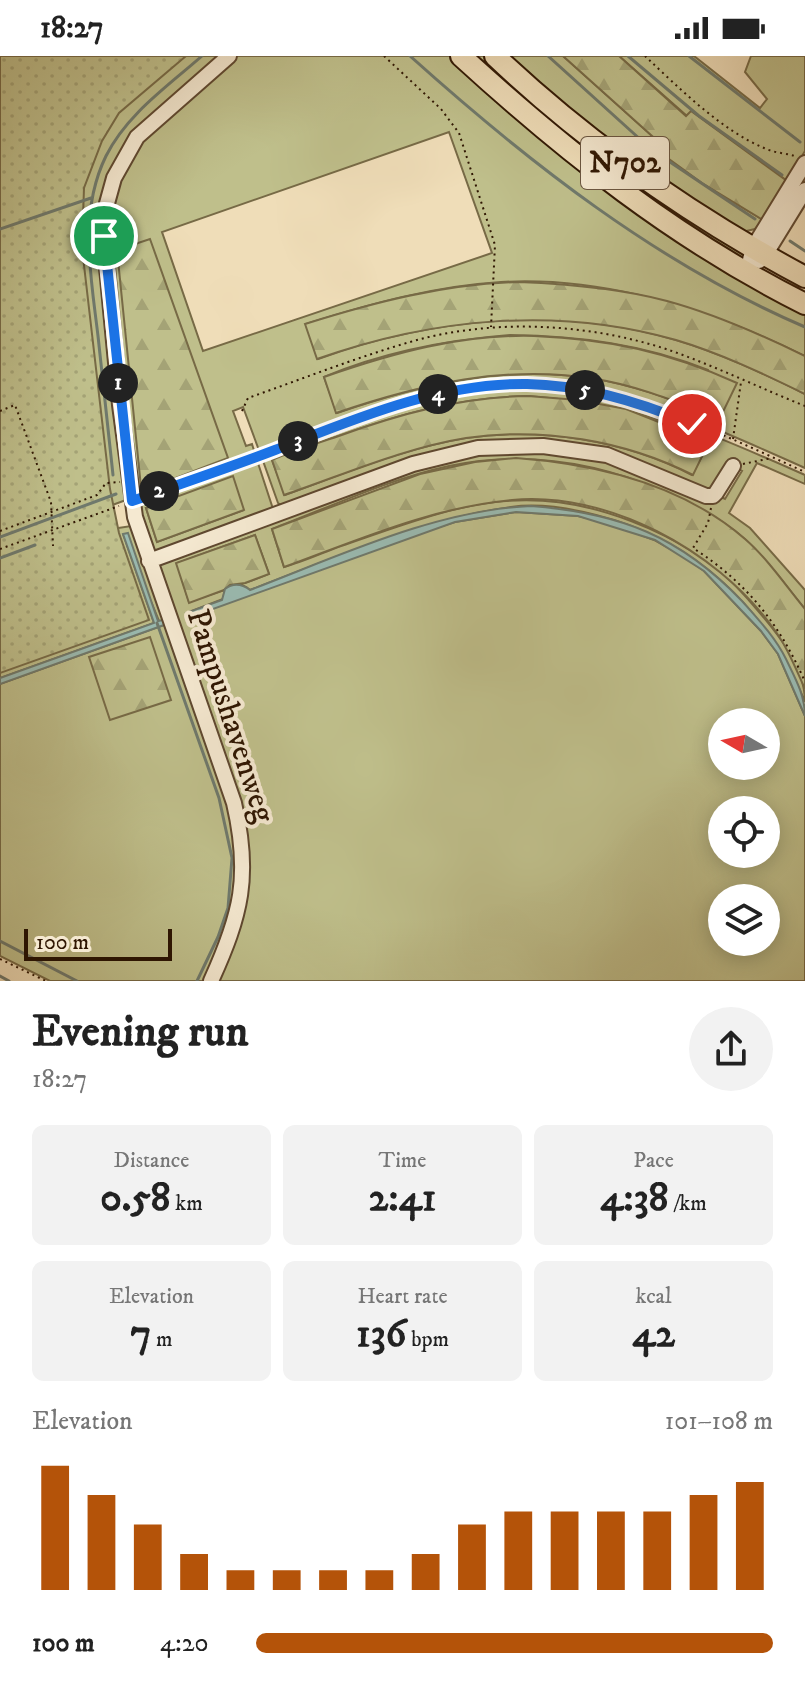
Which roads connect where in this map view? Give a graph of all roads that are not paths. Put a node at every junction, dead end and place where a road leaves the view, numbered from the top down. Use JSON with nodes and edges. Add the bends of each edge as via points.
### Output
{"nodes":[{"id":1,"x":229,"y":56,"type":"edge"},
{"id":2,"x":461,"y":56,"type":"edge"},
{"id":3,"x":495,"y":56,"type":"edge"},
{"id":4,"x":805,"y":162,"type":"edge"},
{"id":5,"x":805,"y":190,"type":"edge"},
{"id":6,"x":759,"y":251,"type":"junction"},
{"id":7,"x":747,"y":272,"type":"junction"},
{"id":8,"x":805,"y":277,"type":"edge"},
{"id":9,"x":805,"y":304,"type":"edge"},
{"id":10,"x":733,"y":466,"type":"road end"},
{"id":11,"x":149,"y":561,"type":"junction"},
{"id":12,"x":211,"y":981,"type":"edge"}],
"edges":[{"from":1,"to":11,"type":"street","name":"Pampushavenweg","via":[[137,137],[117,169],[108,197],[105,253],[129,482]]},
{"from":2,"to":7,"type":"highway","number":"N702","via":[[585,164]]},
{"from":3,"to":6,"type":"highway","number":"N702","via":[[625,164]]},
{"from":4,"to":6,"type":"street"},
{"from":5,"to":6,"type":"street"},
{"from":6,"to":7,"type":"street"},
{"from":6,"to":8,"type":"highway","number":"N702"},
{"from":7,"to":9,"type":"highway","number":"N702"},
{"from":10,"to":11,"type":"street","via":[[713,496],[607,455],[543,446],[478,448],[413,464]]},
{"from":11,"to":12,"type":"street","name":"Pampushavenweg","via":[[240,827],[240,904]]}]}
